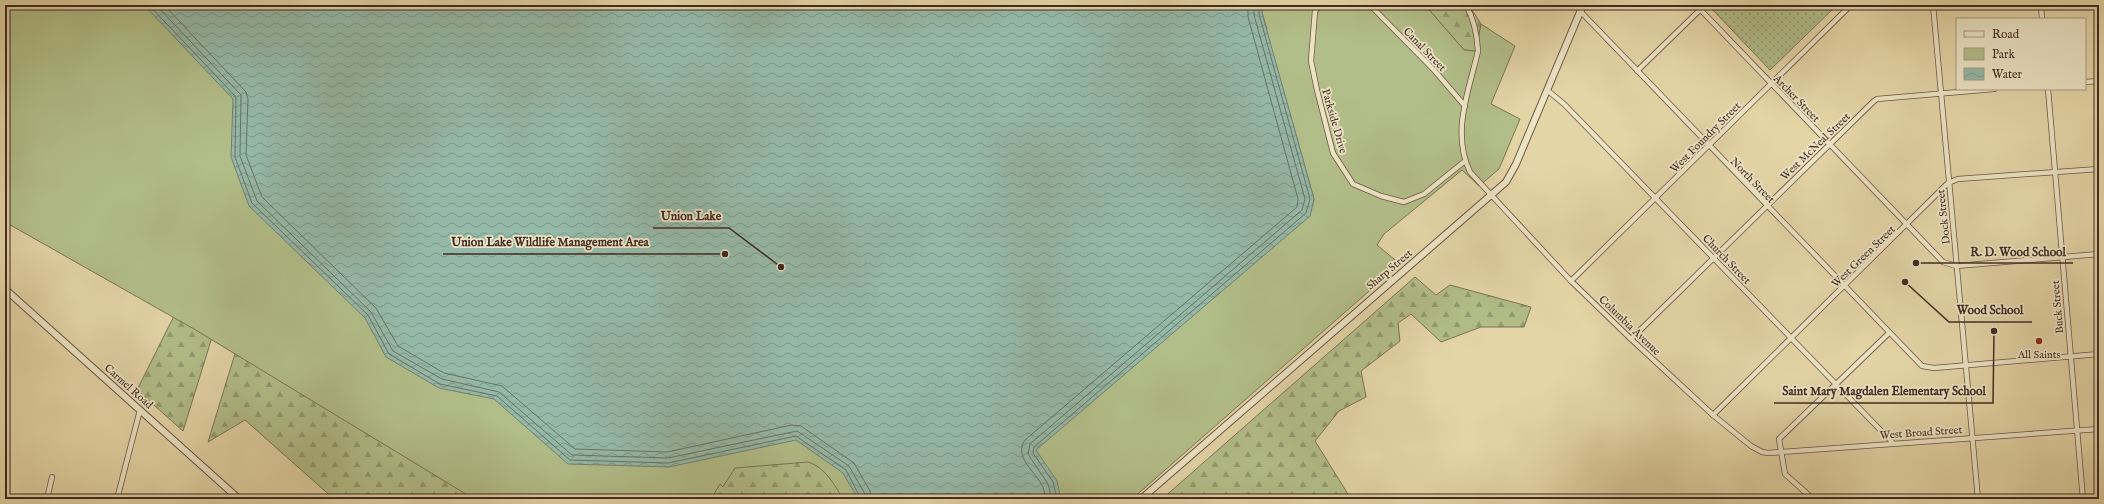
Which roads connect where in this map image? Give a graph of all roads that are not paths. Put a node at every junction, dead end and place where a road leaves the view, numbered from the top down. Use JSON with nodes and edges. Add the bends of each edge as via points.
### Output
{"nodes":[{"id":1,"x":1321,"y":5,"type":"edge"},
{"id":2,"x":1370,"y":5,"type":"edge"},
{"id":3,"x":1466,"y":5,"type":"edge"},
{"id":4,"x":1696,"y":5,"type":"edge"},
{"id":5,"x":1705,"y":5,"type":"edge"},
{"id":6,"x":1850,"y":5,"type":"edge"},
{"id":7,"x":1933,"y":5,"type":"edge"},
{"id":8,"x":2041,"y":5,"type":"edge"},
{"id":9,"x":1581,"y":8,"type":"edge"},
{"id":10,"x":1700,"y":10,"type":"junction"},
{"id":11,"x":2042,"y":18,"type":"edge"},
{"id":12,"x":1637,"y":71,"type":"junction"},
{"id":13,"x":2099,"y":81,"type":"edge"},
{"id":14,"x":2086,"y":82,"type":"edge"},
{"id":15,"x":1771,"y":83,"type":"junction"},
{"id":16,"x":1547,"y":90,"type":"junction"},
{"id":17,"x":1983,"y":90,"type":"edge"},
{"id":18,"x":2048,"y":90,"type":"edge"},
{"id":19,"x":1940,"y":94,"type":"junction"},
{"id":20,"x":1465,"y":106,"type":"junction"},
{"id":21,"x":1829,"y":144,"type":"junction"},
{"id":22,"x":1709,"y":146,"type":"junction"},
{"id":23,"x":1465,"y":161,"type":"junction"},
{"id":24,"x":2099,"y":169,"type":"edge"},
{"id":25,"x":2055,"y":172,"type":"junction"},
{"id":26,"x":1948,"y":183,"type":"junction"},
{"id":27,"x":1492,"y":195,"type":"junction"},
{"id":28,"x":1656,"y":198,"type":"junction"},
{"id":29,"x":1766,"y":205,"type":"junction"},
{"id":30,"x":1907,"y":225,"type":"junction"},
{"id":31,"x":2099,"y":254,"type":"edge"},
{"id":32,"x":2062,"y":257,"type":"junction"},
{"id":33,"x":1713,"y":258,"type":"junction"},
{"id":34,"x":1956,"y":266,"type":"junction"},
{"id":35,"x":1571,"y":281,"type":"junction"},
{"id":36,"x":1844,"y":287,"type":"junction"},
{"id":37,"x":5,"y":288,"type":"edge"},
{"id":38,"x":1889,"y":333,"type":"junction"},
{"id":39,"x":1791,"y":338,"type":"junction"},
{"id":40,"x":1631,"y":339,"type":"junction"},
{"id":41,"x":2099,"y":354,"type":"edge"},
{"id":42,"x":2070,"y":356,"type":"junction"},
{"id":43,"x":1966,"y":365,"type":"junction"},
{"id":44,"x":1836,"y":384,"type":"junction"},
{"id":45,"x":140,"y":410,"type":"junction"},
{"id":46,"x":1713,"y":415,"type":"junction"},
{"id":47,"x":2099,"y":429,"type":"edge"},
{"id":48,"x":2076,"y":430,"type":"junction"},
{"id":49,"x":1971,"y":438,"type":"junction"},
{"id":50,"x":1893,"y":443,"type":"junction"},
{"id":51,"x":1781,"y":452,"type":"junction"},
{"id":52,"x":1768,"y":453,"type":"joint"},
{"id":53,"x":52,"y":477,"type":"dead end"},
{"id":54,"x":47,"y":499,"type":"edge"},
{"id":55,"x":117,"y":499,"type":"edge"},
{"id":56,"x":239,"y":499,"type":"edge"},
{"id":57,"x":1142,"y":499,"type":"edge"},
{"id":58,"x":1813,"y":499,"type":"edge"},
{"id":59,"x":1978,"y":499,"type":"edge"},
{"id":60,"x":2083,"y":499,"type":"edge"}],
"edges":[{"from":1,"to":23,"type":"street","name":"Parkside Drive","via":[[1315,11],[1312,68],[1333,153],[1353,184],[1369,192],[1404,202],[1424,194]]},
{"from":2,"to":20,"type":"street","name":"Canal Street","via":[[1434,70]]},
{"from":3,"to":20,"type":"street","via":[[1476,29],[1478,51]]},
{"from":4,"to":10,"type":"street","name":"Archer Street"},
{"from":5,"to":10,"type":"street"},
{"from":6,"to":15,"type":"street","name":"West Foundry Street"},
{"from":7,"to":19,"type":"street","name":"Dock Street"},
{"from":8,"to":11,"type":"street"},
{"from":9,"to":12,"type":"street","name":"North Street"},
{"from":9,"to":16,"type":"street","name":"Sharp Street"},
{"from":10,"to":12,"type":"street"},
{"from":10,"to":15,"type":"street","name":"Archer Street"},
{"from":12,"to":22,"type":"street","name":"North Street"},
{"from":13,"to":14,"type":"street"},
{"from":15,"to":21,"type":"street","name":"Archer Street"},
{"from":15,"to":22,"type":"street","name":"West Foundry Street"},
{"from":16,"to":27,"type":"street","name":"Sharp Street","via":[[1510,176]]},
{"from":16,"to":28,"type":"street","name":"Church Street","via":[[1564,104]]},
{"from":17,"to":19,"type":"street","name":"West McNeal Street"},
{"from":18,"to":25,"type":"street","name":"Buck Street"},
{"from":19,"to":21,"type":"street","name":"West McNeal Street","via":[[1877,99]]},
{"from":19,"to":26,"type":"street","name":"Dock Street"},
{"from":20,"to":23,"type":"street","via":[[1461,128]]},
{"from":21,"to":29,"type":"street","name":"West McNeal Street"},
{"from":21,"to":30,"type":"street","name":"Archer Street"},
{"from":22,"to":28,"type":"street","name":"West Foundry Street"},
{"from":22,"to":29,"type":"street","name":"North Street"},
{"from":23,"to":27,"type":"street","name":"Columbia Avenue","via":[[1474,176]]},
{"from":24,"to":25,"type":"street"},
{"from":25,"to":26,"type":"street"},
{"from":25,"to":32,"type":"street","name":"Buck Street"},
{"from":26,"to":30,"type":"street","name":"West Green Street"},
{"from":26,"to":34,"type":"street","name":"Dock Street"},
{"from":27,"to":35,"type":"street","name":"Columbia Avenue"},
{"from":27,"to":57,"type":"street","name":"Sharp Street"},
{"from":28,"to":33,"type":"street","name":"Church Street"},
{"from":28,"to":35,"type":"street","name":"West Foundry Street"},
{"from":29,"to":33,"type":"street","name":"West McNeal Street"},
{"from":29,"to":36,"type":"street","name":"North Street"},
{"from":30,"to":34,"type":"street","name":"Archer Street","via":[[1939,259]]},
{"from":30,"to":36,"type":"street","name":"West Green Street"},
{"from":31,"to":32,"type":"street"},
{"from":32,"to":34,"type":"street"},
{"from":32,"to":42,"type":"street","name":"Buck Street"},
{"from":33,"to":39,"type":"street","name":"Church Street"},
{"from":33,"to":40,"type":"street","name":"West McNeal Street"},
{"from":34,"to":43,"type":"street","name":"Dock Street"},
{"from":35,"to":40,"type":"street","name":"Columbia Avenue"},
{"from":36,"to":38,"type":"street","name":"North Street"},
{"from":36,"to":39,"type":"street","name":"West Green Street"},
{"from":37,"to":45,"type":"street","name":"Carmel Road"},
{"from":38,"to":43,"type":"street","name":"North Street","via":[[1915,360],[1929,369]]},
{"from":38,"to":44,"type":"street"},
{"from":39,"to":44,"type":"street","name":"Church Street"},
{"from":39,"to":46,"type":"street","name":"West Green Street"},
{"from":40,"to":46,"type":"street","name":"Columbia Avenue"},
{"from":41,"to":42,"type":"street","name":"North Street"},
{"from":42,"to":43,"type":"street","name":"North Street"},
{"from":42,"to":48,"type":"street","name":"Buck Street"},
{"from":43,"to":49,"type":"street","name":"Dock Street"},
{"from":44,"to":50,"type":"street","name":"Church Street"},
{"from":44,"to":51,"type":"street","via":[[1782,436],[1779,441]]},
{"from":45,"to":55,"type":"street"},
{"from":45,"to":56,"type":"street","name":"Carmel Road"},
{"from":46,"to":52,"type":"street","name":"Columbia Avenue","via":[[1756,450]]},
{"from":47,"to":48,"type":"street","name":"West Broad Street"},
{"from":48,"to":49,"type":"street","name":"West Broad Street"},
{"from":48,"to":60,"type":"street","name":"Buck Street"},
{"from":49,"to":50,"type":"street","name":"West Broad Street"},
{"from":49,"to":59,"type":"street","name":"Dock Street"},
{"from":50,"to":51,"type":"street","name":"West Broad Street"},
{"from":51,"to":52,"type":"street","name":"West Broad Street"},
{"from":51,"to":58,"type":"street","via":[[1785,474]]},
{"from":53,"to":54,"type":"street"}]}
